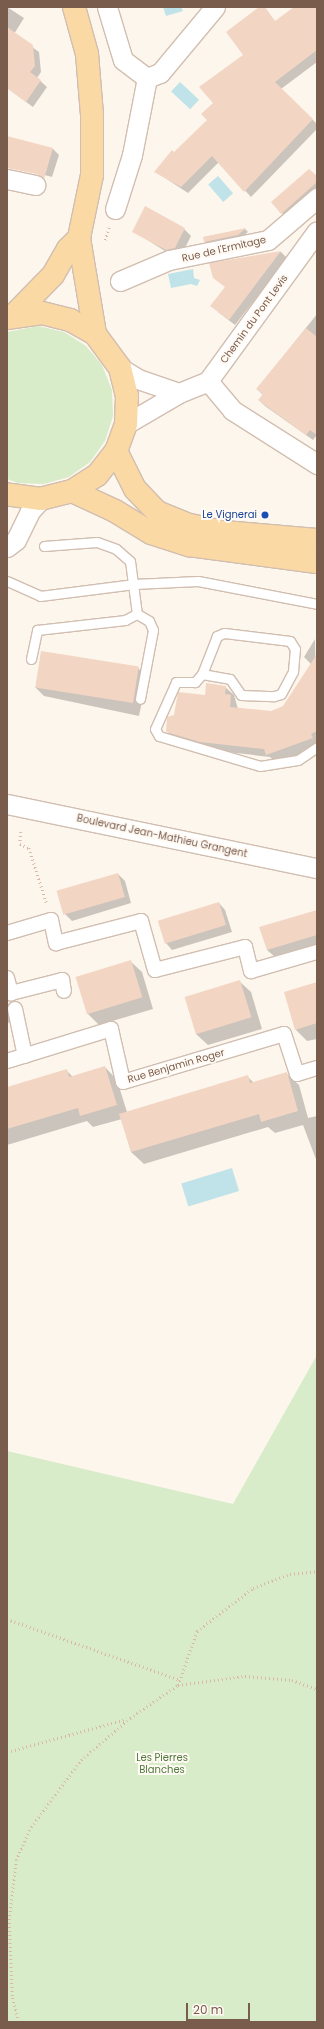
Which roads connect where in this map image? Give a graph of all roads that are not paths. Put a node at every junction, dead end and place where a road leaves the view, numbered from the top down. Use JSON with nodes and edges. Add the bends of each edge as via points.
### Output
{"nodes":[{"id":1,"x":74,"y":7,"type":"edge"},
{"id":2,"x":107,"y":7,"type":"edge"},
{"id":3,"x":215,"y":7,"type":"edge"},
{"id":4,"x":147,"y":78,"type":"junction"},
{"id":5,"x":7,"y":179,"type":"edge"},
{"id":6,"x":35,"y":185,"type":"dead end"},
{"id":7,"x":317,"y":198,"type":"edge"},
{"id":8,"x":115,"y":209,"type":"dead end"},
{"id":9,"x":317,"y":230,"type":"edge"},
{"id":10,"x":79,"y":238,"type":"junction"},
{"id":11,"x":120,"y":282,"type":"dead end"},
{"id":12,"x":10,"y":316,"type":"edge"},
{"id":13,"x":95,"y":334,"type":"junction"},
{"id":14,"x":120,"y":368,"type":"junction"},
{"id":15,"x":208,"y":381,"type":"junction"},
{"id":16,"x":179,"y":393,"type":"junction"},
{"id":17,"x":126,"y":424,"type":"junction"},
{"id":18,"x":116,"y":451,"type":"junction"},
{"id":19,"x":317,"y":464,"type":"edge"},
{"id":20,"x":72,"y":491,"type":"junction"},
{"id":21,"x":7,"y":494,"type":"edge"},
{"id":22,"x":41,"y":499,"type":"junction"},
{"id":23,"x":317,"y":540,"type":"edge"},
{"id":24,"x":44,"y":546,"type":"dead end"},
{"id":25,"x":7,"y":547,"type":"edge"},
{"id":26,"x":317,"y":562,"type":"edge"},
{"id":27,"x":7,"y":581,"type":"edge"},
{"id":28,"x":134,"y":584,"type":"junction"},
{"id":29,"x":317,"y":604,"type":"edge"},
{"id":30,"x":136,"y":614,"type":"junction"},
{"id":31,"x":31,"y":659,"type":"dead end"},
{"id":32,"x":202,"y":674,"type":"junction"},
{"id":33,"x":140,"y":699,"type":"dead end"},
{"id":34,"x":317,"y":747,"type":"edge"},
{"id":35,"x":7,"y":804,"type":"edge"},
{"id":36,"x":317,"y":868,"type":"edge"},
{"id":37,"x":7,"y":933,"type":"edge"},
{"id":38,"x":317,"y":952,"type":"edge"},
{"id":39,"x":7,"y":978,"type":"edge"},
{"id":40,"x":64,"y":991,"type":"dead end"},
{"id":41,"x":15,"y":1009,"type":"dead end"},
{"id":42,"x":24,"y":1056,"type":"junction"},
{"id":43,"x":7,"y":1061,"type":"edge"},
{"id":44,"x":317,"y":1068,"type":"edge"}],
"edges":[{"from":1,"to":10,"type":"main road","via":[[87,54],[92,115],[92,174]]},
{"from":2,"to":4,"type":"street","via":[[124,60]]},
{"from":3,"to":4,"type":"street","via":[[160,73]]},
{"from":4,"to":8,"type":"street","via":[[132,155]]},
{"from":5,"to":6,"type":"street"},
{"from":7,"to":11,"type":"street","name":"Rue de l'Ermitage","via":[[268,240],[169,260]]},
{"from":9,"to":15,"type":"street","name":"Chemin du Pont Levis"},
{"from":10,"to":12,"type":"main road","via":[[68,249],[54,275]]},
{"from":10,"to":13,"type":"main road"},
{"from":12,"to":13,"type":"main road","via":[[42,313],[70,320]]},
{"from":13,"to":14,"type":"main road"},
{"from":14,"to":16,"type":"street","via":[[138,379]]},
{"from":14,"to":17,"type":"main road","via":[[127,396]]},
{"from":15,"to":16,"type":"street"},
{"from":15,"to":19,"type":"street","via":[[232,410]]},
{"from":16,"to":17,"type":"street"},
{"from":17,"to":18,"type":"main road"},
{"from":18,"to":20,"type":"main road","via":[[97,475]]},
{"from":18,"to":23,"type":"main road","via":[[135,489],[157,512],[190,525],[224,532]]},
{"from":20,"to":22,"type":"main road"},
{"from":20,"to":26,"type":"main road","via":[[115,511],[151,533],[189,545]]},
{"from":21,"to":22,"type":"main road"},
{"from":22,"to":25,"type":"street","via":[[30,511],[16,540]]},
{"from":24,"to":28,"type":"lane","via":[[97,542],[116,549],[130,561]]},
{"from":27,"to":28,"type":"lane","via":[[40,596]]},
{"from":28,"to":29,"type":"lane","via":[[198,582]]},
{"from":28,"to":30,"type":"lane"},
{"from":30,"to":31,"type":"lane","via":[[125,620],[37,630]]},
{"from":30,"to":33,"type":"lane","via":[[149,621],[153,630]]},
{"from":32,"to":32,"type":"lane","via":[[217,636],[224,633],[290,642],[295,649],[293,671],[281,694],[274,696],[241,695],[230,679]]},
{"from":32,"to":34,"type":"lane","via":[[195,682],[176,682],[155,729],[159,736],[260,766],[298,760]]},
{"from":35,"to":36,"type":"street","name":"Boulevard Jean-Mathieu Grangent"},
{"from":37,"to":38,"type":"street","via":[[51,920],[56,943],[141,921],[155,970],[245,948],[251,971]]},
{"from":39,"to":40,"type":"street","via":[[11,993],[62,980]]},
{"from":41,"to":42,"type":"street"},
{"from":42,"to":43,"type":"street","name":"Rue Benjamin Roger"},
{"from":42,"to":44,"type":"street","name":"Rue Benjamin Roger","via":[[111,1029],[123,1082],[284,1034],[297,1074]]}]}
